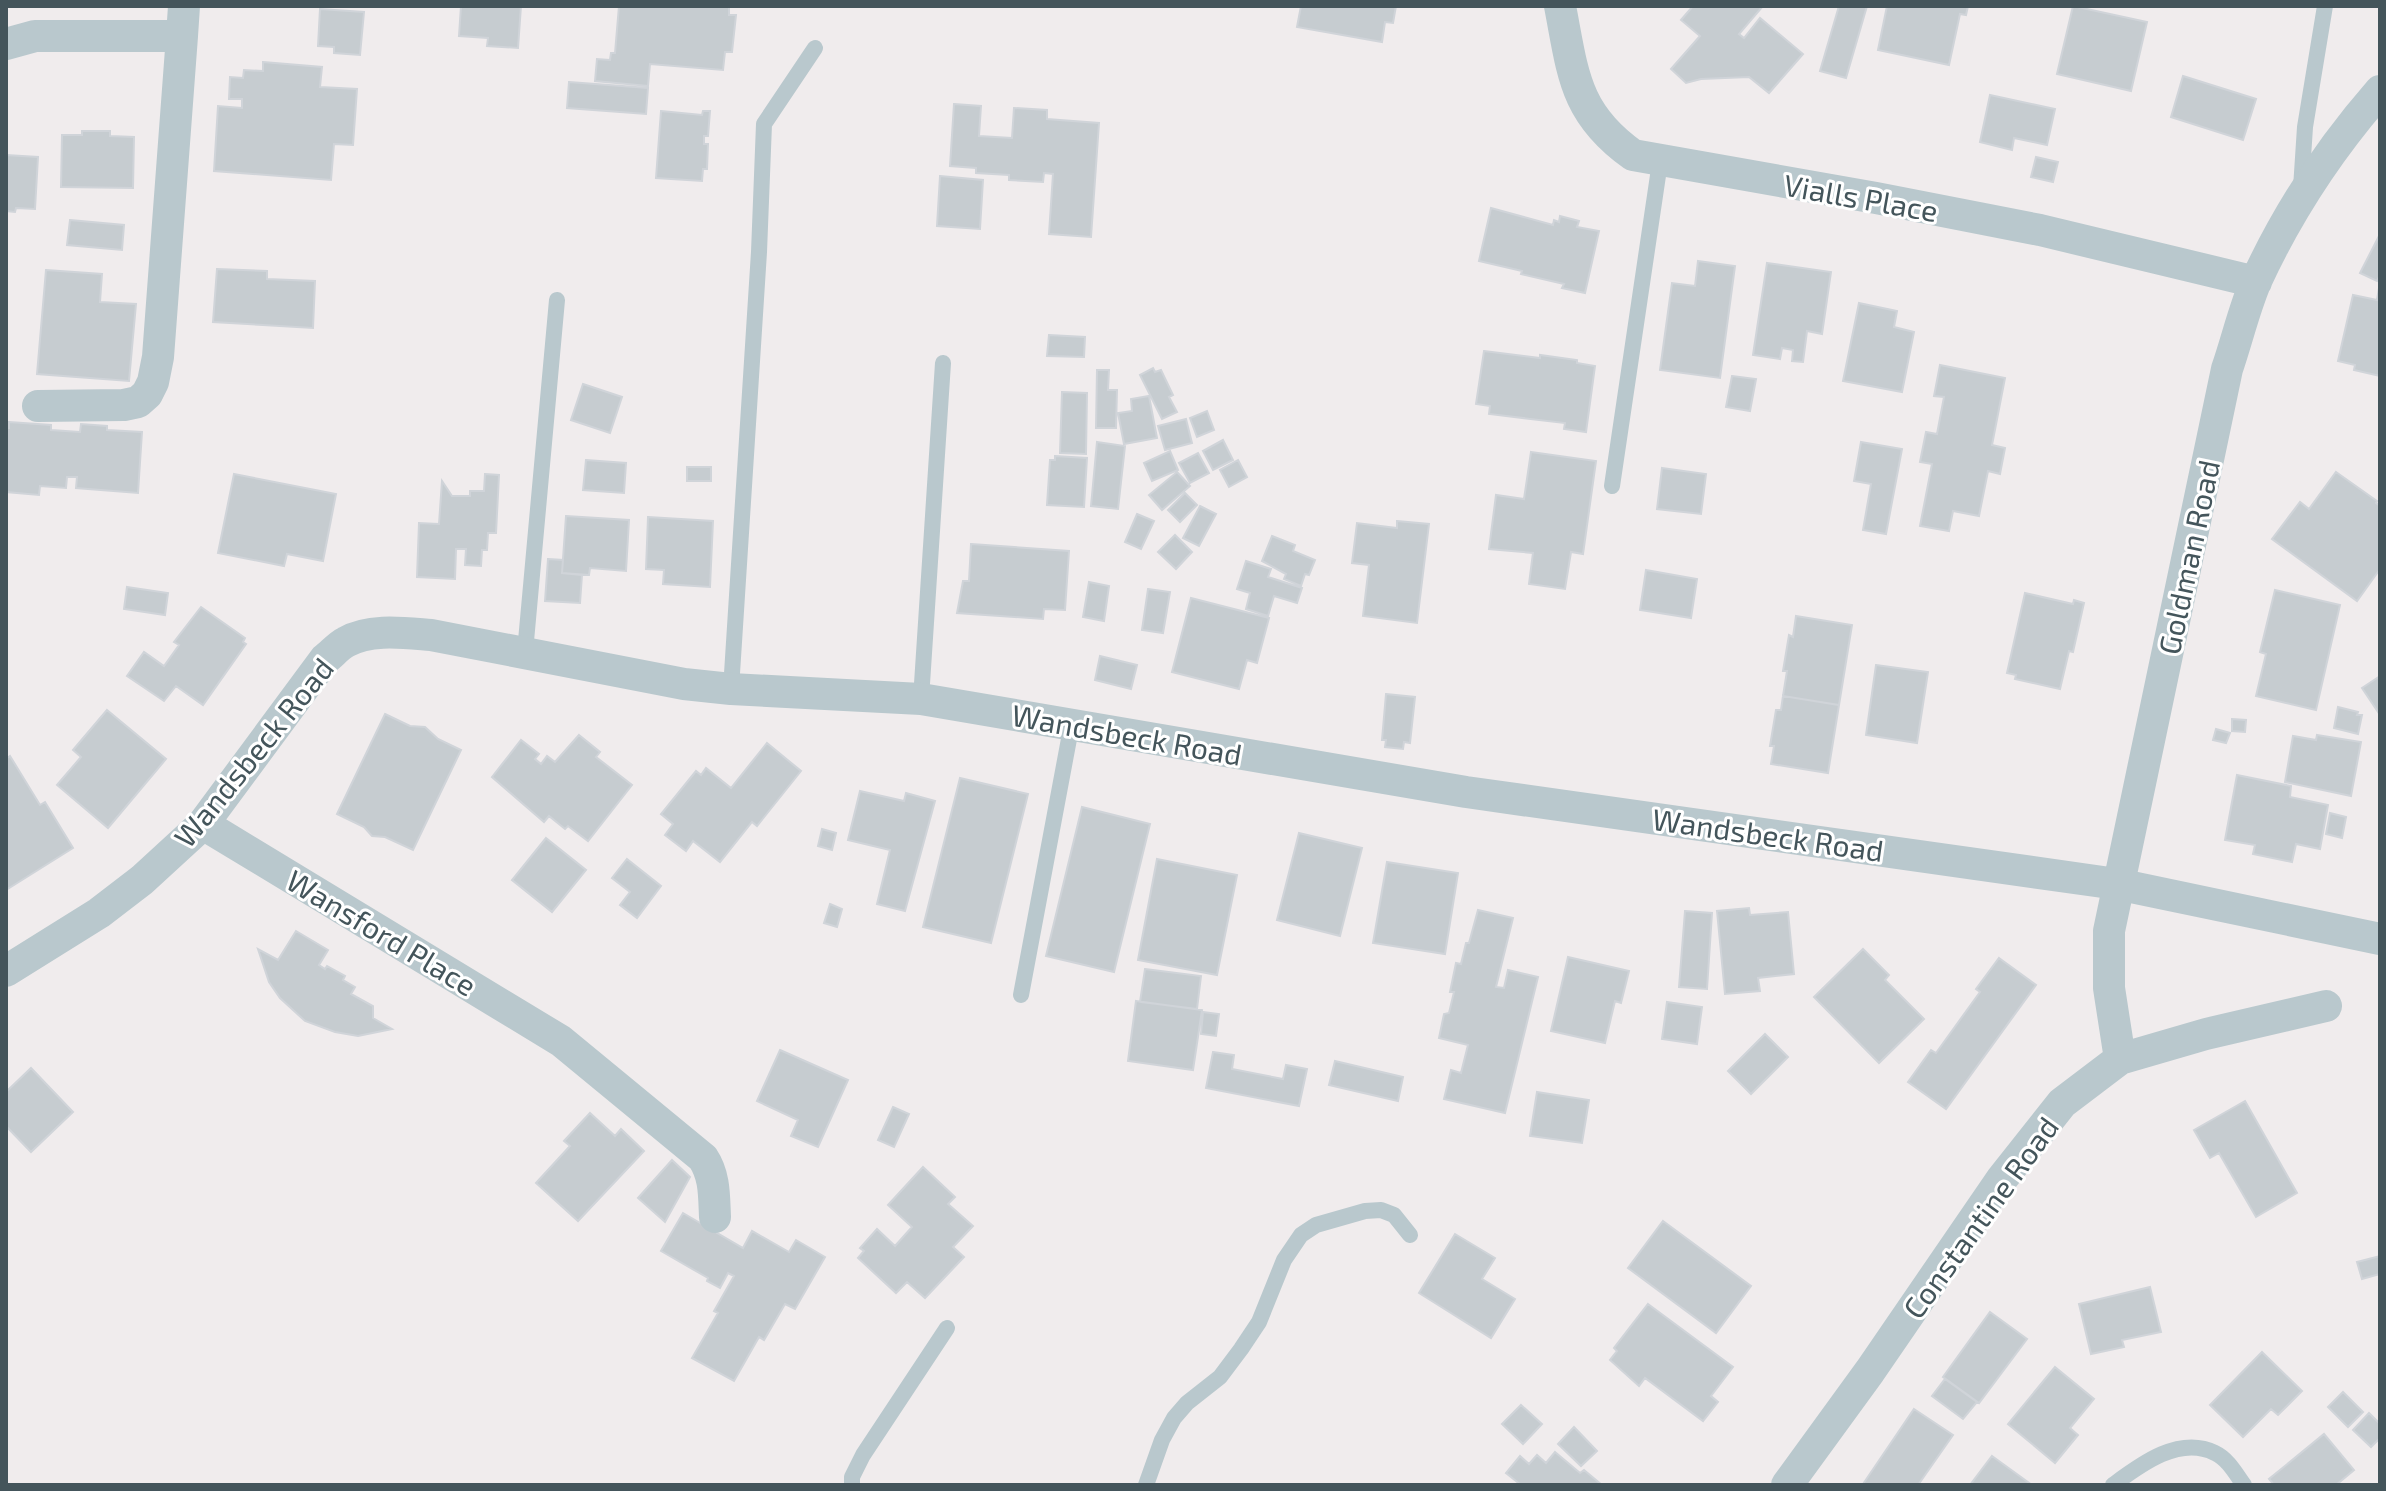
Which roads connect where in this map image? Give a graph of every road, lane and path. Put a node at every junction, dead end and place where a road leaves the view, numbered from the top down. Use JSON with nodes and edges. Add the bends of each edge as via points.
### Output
{"nodes":[{"id":1,"x":1560,"y":6,"type":"edge"},
{"id":2,"x":2325,"y":6,"type":"edge"},
{"id":3,"x":183,"y":21,"type":"edge"},
{"id":4,"x":6,"y":44,"type":"edge"},
{"id":5,"x":815,"y":48,"type":"dead end"},
{"id":6,"x":2380,"y":91,"type":"edge"},
{"id":7,"x":1660,"y":162,"type":"junction"},
{"id":8,"x":2301,"y":201,"type":"junction"},
{"id":9,"x":2256,"y":282,"type":"junction"},
{"id":10,"x":557,"y":300,"type":"dead end"},
{"id":11,"x":943,"y":363,"type":"dead end"},
{"id":12,"x":38,"y":406,"type":"dead end"},
{"id":13,"x":1612,"y":486,"type":"dead end"},
{"id":14,"x":525,"y":652,"type":"junction"},
{"id":15,"x":731,"y":689,"type":"junction"},
{"id":16,"x":921,"y":699,"type":"junction"},
{"id":17,"x":1072,"y":723,"type":"junction"},
{"id":18,"x":203,"y":824,"type":"junction"},
{"id":19,"x":2117,"y":884,"type":"junction"},
{"id":20,"x":2380,"y":939,"type":"edge"},
{"id":21,"x":6,"y":971,"type":"edge"},
{"id":22,"x":1021,"y":995,"type":"dead end"},
{"id":23,"x":2326,"y":1006,"type":"dead end"},
{"id":24,"x":2120,"y":1059,"type":"junction"},
{"id":25,"x":715,"y":1217,"type":"dead end"},
{"id":26,"x":1410,"y":1235,"type":"dead end"},
{"id":27,"x":947,"y":1328,"type":"dead end"},
{"id":28,"x":852,"y":1485,"type":"edge"},
{"id":29,"x":1146,"y":1485,"type":"edge"},
{"id":30,"x":1787,"y":1485,"type":"edge"},
{"id":31,"x":2113,"y":1485,"type":"edge"},
{"id":32,"x":2244,"y":1485,"type":"edge"}],
"edges":[{"from":1,"to":7,"type":"street","name":"Vialls Place","via":[[1576,83],[1589,113],[1610,139],[1633,155]]},
{"from":2,"to":8,"type":"lane","via":[[2305,127]]},
{"from":3,"to":4,"type":"street","via":[[35,36]]},
{"from":3,"to":12,"type":"street","via":[[153,382],[138,402],[124,405]]},
{"from":5,"to":15,"type":"lane","via":[[764,124]]},
{"from":6,"to":8,"type":"street","name":"Goldman Road"},
{"from":7,"to":9,"type":"street","name":"Vialls Place","via":[[2040,230]]},
{"from":7,"to":13,"type":"lane"},
{"from":8,"to":9,"type":"street","name":"Goldman Road"},
{"from":9,"to":19,"type":"street","name":"Goldman Road","via":[[2227,369]]},
{"from":10,"to":14,"type":"lane"},
{"from":11,"to":16,"type":"lane"},
{"from":14,"to":15,"type":"street","name":"Wandsbeck Road"},
{"from":14,"to":18,"type":"street","name":"Wandsbeck Road","via":[[399,633],[346,642],[325,659]]},
{"from":15,"to":16,"type":"street","name":"Wandsbeck Road"},
{"from":16,"to":17,"type":"street","name":"Wandsbeck Road"},
{"from":17,"to":19,"type":"street","name":"Wandsbeck Road","via":[[1466,792]]},
{"from":17,"to":22,"type":"lane"},
{"from":18,"to":21,"type":"street","name":"Wandsbeck Road","via":[[99,913]]},
{"from":18,"to":25,"type":"street","name":"Wansford Place","via":[[561,1041],[703,1158],[710,1169]]},
{"from":19,"to":20,"type":"street","name":"Wandsbeck Road"},
{"from":19,"to":24,"type":"street","name":"Goldman Road","via":[[2109,931],[2109,988]]},
{"from":23,"to":24,"type":"street","name":"Constantine Road"},
{"from":24,"to":30,"type":"street","name":"Constantine Road","via":[[2062,1103],[2010,1169]]},
{"from":26,"to":29,"type":"lane","via":[[1394,1215],[1381,1210],[1316,1225],[1301,1235],[1241,1349],[1220,1377],[1174,1418]]},
{"from":27,"to":28,"type":"lane","via":[[863,1455]]},
{"from":31,"to":32,"type":"lane","via":[[2163,1453],[2199,1448],[2216,1453]]}]}
